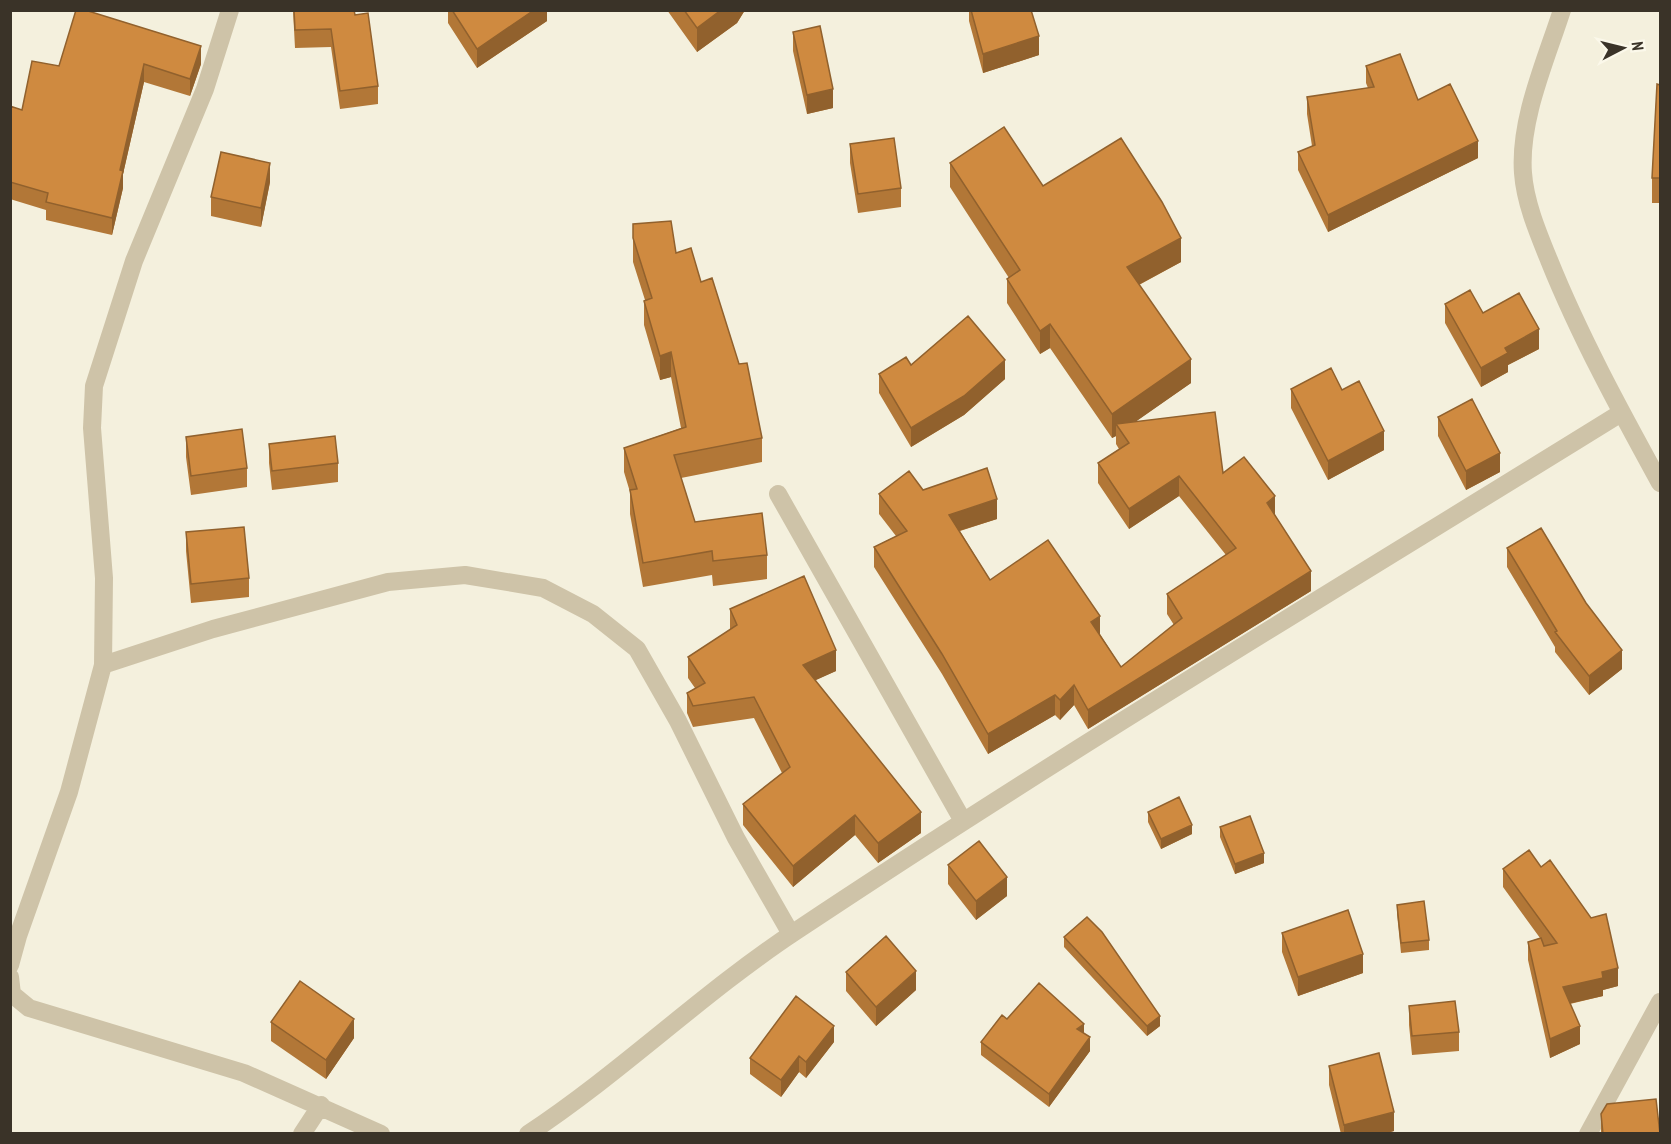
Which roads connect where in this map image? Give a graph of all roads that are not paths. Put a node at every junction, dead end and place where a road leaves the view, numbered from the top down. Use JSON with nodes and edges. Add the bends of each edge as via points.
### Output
{"nodes":[{"id":1,"x":230,"y":10,"type":"edge"},
{"id":2,"x":1562,"y":10,"type":"edge"},
{"id":3,"x":1621,"y":413,"type":"junction"},
{"id":4,"x":1660,"y":483,"type":"edge"},
{"id":5,"x":778,"y":494,"type":"dead end"},
{"id":6,"x":103,"y":665,"type":"junction"},
{"id":7,"x":963,"y":821,"type":"junction"},
{"id":8,"x":791,"y":934,"type":"junction"},
{"id":9,"x":10,"y":965,"type":"edge"},
{"id":10,"x":10,"y":977,"type":"edge"},
{"id":11,"x":1660,"y":1002,"type":"edge"},
{"id":12,"x":321,"y":1105,"type":"junction"},
{"id":13,"x":302,"y":1134,"type":"edge"},
{"id":14,"x":381,"y":1134,"type":"edge"},
{"id":15,"x":528,"y":1134,"type":"edge"},
{"id":16,"x":1588,"y":1134,"type":"edge"}],
"edges":[{"from":1,"to":6,"type":"street","via":[[205,89],[134,261],[94,386],[92,428],[104,578]]},
{"from":2,"to":3,"type":"street","via":[[1528,115],[1523,173],[1537,230],[1563,294]]},
{"from":3,"to":4,"type":"street"},
{"from":3,"to":7,"type":"street"},
{"from":5,"to":7,"type":"street"},
{"from":6,"to":8,"type":"street","via":[[213,629],[388,582],[465,575],[543,588],[593,614],[637,649]]},
{"from":6,"to":9,"type":"street","via":[[69,792]]},
{"from":7,"to":8,"type":"street"},
{"from":8,"to":15,"type":"street","via":[[580,1099]]},
{"from":10,"to":12,"type":"street","via":[[12,994],[29,1008],[244,1073]]},
{"from":11,"to":16,"type":"street"},
{"from":12,"to":13,"type":"street"},
{"from":12,"to":14,"type":"street"}]}
